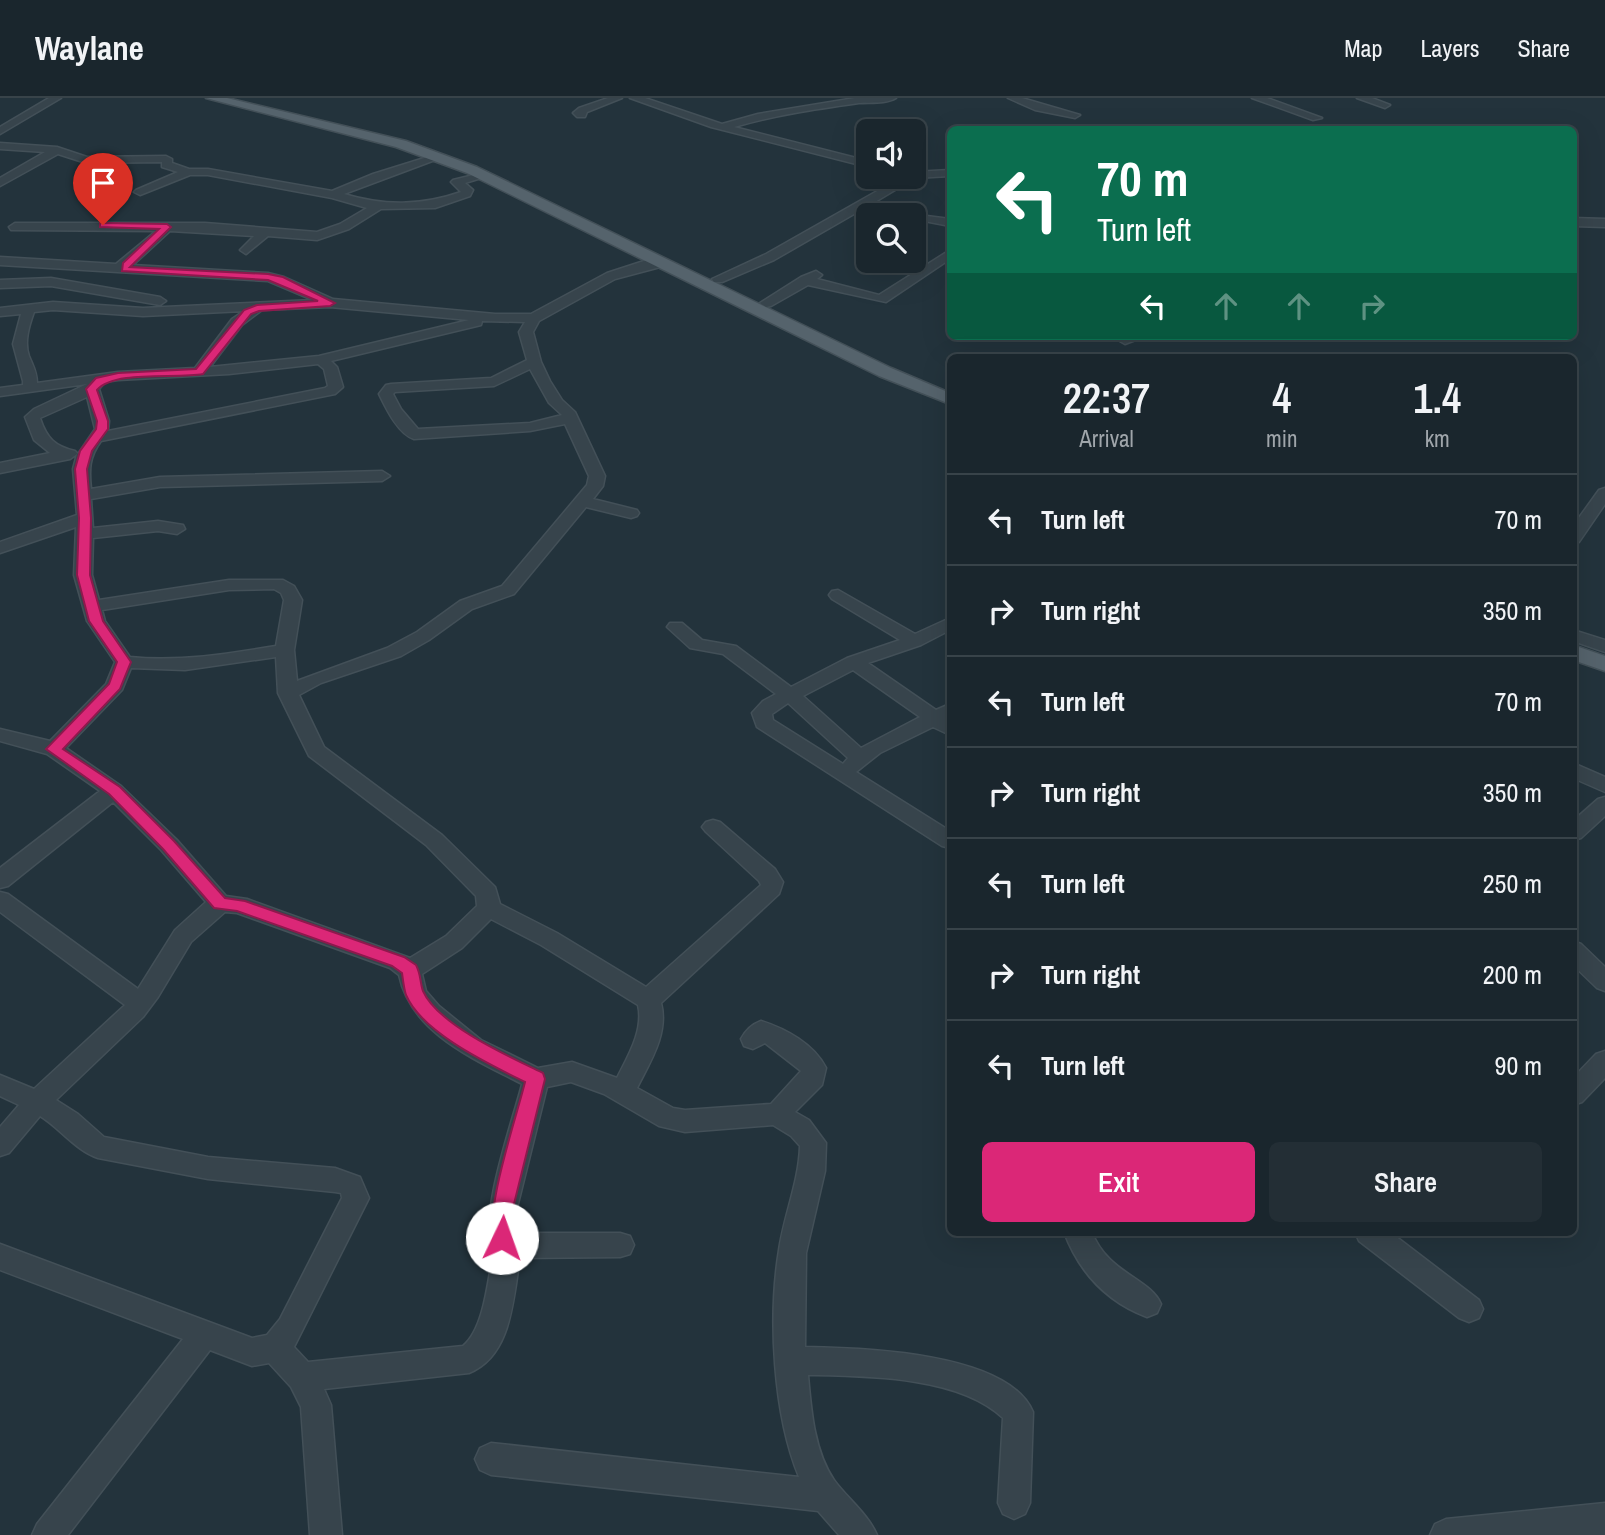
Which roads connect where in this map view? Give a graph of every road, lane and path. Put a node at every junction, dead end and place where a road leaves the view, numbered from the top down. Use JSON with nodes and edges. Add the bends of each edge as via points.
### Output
{"nodes":[{"id":1,"x":56,"y":98,"type":"edge"},
{"id":2,"x":212,"y":98,"type":"edge"},
{"id":3,"x":233,"y":98,"type":"edge"},
{"id":4,"x":618,"y":98,"type":"edge"},
{"id":5,"x":891,"y":98,"type":"edge"},
{"id":6,"x":1013,"y":98,"type":"edge"},
{"id":7,"x":1257,"y":98,"type":"edge"},
{"id":8,"x":1362,"y":98,"type":"edge"},
{"id":9,"x":861,"y":99,"type":"edge"},
{"id":10,"x":636,"y":103,"type":"edge"},
{"id":11,"x":1385,"y":105,"type":"dead end"},
{"id":12,"x":581,"y":115,"type":"dead end"},
{"id":13,"x":1075,"y":115,"type":"dead end"},
{"id":14,"x":1317,"y":118,"type":"dead end"},
{"id":15,"x":723,"y":126,"type":"junction"},
{"id":16,"x":0,"y":131,"type":"edge"},
{"id":17,"x":0,"y":145,"type":"edge"},
{"id":18,"x":57,"y":150,"type":"junction"},
{"id":19,"x":438,"y":157,"type":"junction"},
{"id":20,"x":856,"y":161,"type":"edge"},
{"id":21,"x":481,"y":170,"type":"junction"},
{"id":22,"x":188,"y":172,"type":"junction"},
{"id":23,"x":947,"y":173,"type":"edge"},
{"id":24,"x":926,"y":175,"type":"edge"},
{"id":25,"x":0,"y":183,"type":"edge"},
{"id":26,"x":888,"y":189,"type":"edge"},
{"id":27,"x":140,"y":192,"type":"dead end"},
{"id":28,"x":333,"y":195,"type":"junction"},
{"id":29,"x":378,"y":206,"type":"junction"},
{"id":30,"x":850,"y":210,"type":"junction"},
{"id":31,"x":856,"y":211,"type":"edge"},
{"id":32,"x":926,"y":218,"type":"edge"},
{"id":33,"x":947,"y":222,"type":"edge"},
{"id":34,"x":1577,"y":222,"type":"edge"},
{"id":35,"x":1605,"y":223,"type":"edge"},
{"id":36,"x":15,"y":227,"type":"dead end"},
{"id":37,"x":167,"y":227,"type":"junction"},
{"id":38,"x":264,"y":233,"type":"junction"},
{"id":39,"x":246,"y":250,"type":"dead end"},
{"id":40,"x":947,"y":256,"type":"edge"},
{"id":41,"x":0,"y":261,"type":"edge"},
{"id":42,"x":660,"y":263,"type":"junction"},
{"id":43,"x":122,"y":267,"type":"junction"},
{"id":44,"x":827,"y":271,"type":"dead end"},
{"id":45,"x":718,"y":279,"type":"junction"},
{"id":46,"x":805,"y":280,"type":"junction"},
{"id":47,"x":1,"y":284,"type":"edge"},
{"id":48,"x":91,"y":290,"type":"junction"},
{"id":49,"x":330,"y":303,"type":"junction"},
{"id":50,"x":766,"y":303,"type":"junction"},
{"id":51,"x":80,"y":307,"type":"junction"},
{"id":52,"x":257,"y":308,"type":"junction"},
{"id":53,"x":29,"y":309,"type":"junction"},
{"id":54,"x":200,"y":309,"type":"junction"},
{"id":55,"x":0,"y":312,"type":"edge"},
{"id":56,"x":495,"y":317,"type":"junction"},
{"id":57,"x":534,"y":318,"type":"junction"},
{"id":58,"x":321,"y":360,"type":"junction"},
{"id":59,"x":534,"y":362,"type":"junction"},
{"id":60,"x":199,"y":372,"type":"junction"},
{"id":61,"x":96,"y":385,"type":"junction"},
{"id":62,"x":30,"y":388,"type":"junction"},
{"id":63,"x":947,"y":389,"type":"edge"},
{"id":64,"x":0,"y":392,"type":"edge"},
{"id":65,"x":947,"y":398,"type":"edge"},
{"id":66,"x":570,"y":418,"type":"junction"},
{"id":67,"x":91,"y":445,"type":"junction"},
{"id":68,"x":62,"y":455,"type":"junction"},
{"id":69,"x":0,"y":468,"type":"edge"},
{"id":70,"x":382,"y":476,"type":"dead end"},
{"id":71,"x":1605,"y":493,"type":"edge"},
{"id":72,"x":84,"y":495,"type":"junction"},
{"id":73,"x":583,"y":501,"type":"junction"},
{"id":74,"x":631,"y":513,"type":"dead end"},
{"id":75,"x":85,"y":526,"type":"junction"},
{"id":76,"x":177,"y":529,"type":"dead end"},
{"id":77,"x":1577,"y":532,"type":"edge"},
{"id":78,"x":0,"y":548,"type":"edge"},
{"id":79,"x":838,"y":595,"type":"dead end"},
{"id":80,"x":94,"y":606,"type":"junction"},
{"id":81,"x":947,"y":625,"type":"edge"},
{"id":82,"x":676,"y":627,"type":"dead end"},
{"id":83,"x":1577,"y":636,"type":"edge"},
{"id":84,"x":915,"y":641,"type":"junction"},
{"id":85,"x":1577,"y":642,"type":"edge"},
{"id":86,"x":1605,"y":646,"type":"edge"},
{"id":87,"x":285,"y":650,"type":"junction"},
{"id":88,"x":1605,"y":653,"type":"edge"},
{"id":89,"x":1577,"y":654,"type":"edge"},
{"id":90,"x":124,"y":662,"type":"junction"},
{"id":91,"x":854,"y":662,"type":"junction"},
{"id":92,"x":1605,"y":664,"type":"edge"},
{"id":93,"x":288,"y":693,"type":"junction"},
{"id":94,"x":790,"y":695,"type":"junction"},
{"id":95,"x":945,"y":719,"type":"edge"},
{"id":96,"x":0,"y":736,"type":"edge"},
{"id":97,"x":54,"y":749,"type":"junction"},
{"id":98,"x":859,"y":757,"type":"junction"},
{"id":99,"x":1577,"y":769,"type":"edge"},
{"id":100,"x":1577,"y":771,"type":"edge"},
{"id":101,"x":1605,"y":771,"type":"edge"},
{"id":102,"x":845,"y":774,"type":"junction"},
{"id":103,"x":1605,"y":785,"type":"edge"},
{"id":104,"x":114,"y":790,"type":"junction"},
{"id":105,"x":1605,"y":804,"type":"edge"},
{"id":106,"x":713,"y":828,"type":"dead end"},
{"id":107,"x":1577,"y":829,"type":"edge"},
{"id":108,"x":947,"y":839,"type":"edge"},
{"id":109,"x":0,"y":880,"type":"edge"},
{"id":110,"x":0,"y":900,"type":"edge"},
{"id":111,"x":220,"y":903,"type":"junction"},
{"id":112,"x":489,"y":908,"type":"junction"},
{"id":113,"x":1577,"y":954,"type":"edge"},
{"id":114,"x":410,"y":970,"type":"junction"},
{"id":115,"x":1605,"y":982,"type":"edge"},
{"id":116,"x":648,"y":999,"type":"junction"},
{"id":117,"x":140,"y":1003,"type":"junction"},
{"id":118,"x":753,"y":1040,"type":"dead end"},
{"id":119,"x":1605,"y":1061,"type":"edge"},
{"id":120,"x":536,"y":1079,"type":"junction"},
{"id":121,"x":0,"y":1085,"type":"edge"},
{"id":122,"x":1577,"y":1091,"type":"edge"},
{"id":123,"x":622,"y":1093,"type":"junction"},
{"id":124,"x":37,"y":1102,"type":"junction"},
{"id":125,"x":777,"y":1114,"type":"junction"},
{"id":126,"x":0,"y":1145,"type":"edge"},
{"id":127,"x":1079,"y":1236,"type":"edge"},
{"id":128,"x":1374,"y":1236,"type":"edge"},
{"id":129,"x":509,"y":1245,"type":"junction"},
{"id":130,"x":620,"y":1245,"type":"dead end"},
{"id":131,"x":0,"y":1257,"type":"edge"},
{"id":132,"x":1147,"y":1304,"type":"dead end"},
{"id":133,"x":1469,"y":1309,"type":"dead end"},
{"id":134,"x":205,"y":1334,"type":"junction"},
{"id":135,"x":275,"y":1348,"type":"junction"},
{"id":136,"x":792,"y":1361,"type":"junction"},
{"id":137,"x":302,"y":1377,"type":"junction"},
{"id":138,"x":491,"y":1459,"type":"dead end"},
{"id":139,"x":828,"y":1496,"type":"junction"},
{"id":140,"x":1014,"y":1503,"type":"dead end"},
{"id":141,"x":1605,"y":1519,"type":"edge"},
{"id":142,"x":1605,"y":1526,"type":"edge"},
{"id":143,"x":48,"y":1535,"type":"edge"},
{"id":144,"x":326,"y":1535,"type":"edge"},
{"id":145,"x":860,"y":1535,"type":"edge"},
{"id":146,"x":1446,"y":1535,"type":"edge"},
{"id":147,"x":1601,"y":1535,"type":"edge"}],
"edges":[{"from":1,"to":16,"type":"street"},
{"from":2,"to":19,"type":"main road"},
{"from":3,"to":21,"type":"main road","via":[[410,141]]},
{"from":4,"to":10,"type":"street"},
{"from":4,"to":12,"type":"street","via":[[583,110],[578,113]]},
{"from":5,"to":9,"type":"street"},
{"from":6,"to":13,"type":"street"},
{"from":7,"to":14,"type":"street"},
{"from":8,"to":11,"type":"street"},
{"from":9,"to":15,"type":"street"},
{"from":10,"to":15,"type":"street"},
{"from":15,"to":20,"type":"street"},
{"from":17,"to":18,"type":"street"},
{"from":18,"to":22,"type":"street","via":[[94,161],[166,159],[166,165]]},
{"from":18,"to":25,"type":"street"},
{"from":19,"to":21,"type":"main road"},
{"from":19,"to":28,"type":"street"},
{"from":21,"to":29,"type":"street","via":[[457,182],[468,192],[444,203]]},
{"from":21,"to":42,"type":"main road"},
{"from":21,"to":45,"type":"main road"},
{"from":22,"to":27,"type":"street"},
{"from":22,"to":28,"type":"street"},
{"from":23,"to":24,"type":"street"},
{"from":26,"to":30,"type":"street"},
{"from":28,"to":29,"type":"street"},
{"from":29,"to":38,"type":"street","via":[[324,235]]},
{"from":30,"to":31,"type":"street"},
{"from":30,"to":45,"type":"street","via":[[770,257]]},
{"from":32,"to":33,"type":"street"},
{"from":34,"to":35,"type":"street"},
{"from":36,"to":37,"type":"street"},
{"from":37,"to":38,"type":"street"},
{"from":37,"to":43,"type":"street"},
{"from":38,"to":39,"type":"street"},
{"from":40,"to":46,"type":"street","via":[[881,299]]},
{"from":41,"to":43,"type":"street"},
{"from":42,"to":57,"type":"street","via":[[611,276]]},
{"from":42,"to":65,"type":"main road"},
{"from":43,"to":49,"type":"street","via":[[280,279]]},
{"from":44,"to":46,"type":"street"},
{"from":45,"to":50,"type":"main road"},
{"from":46,"to":50,"type":"street"},
{"from":47,"to":48,"type":"street","via":[[51,282]]},
{"from":48,"to":51,"type":"street"},
{"from":48,"to":54,"type":"street"},
{"from":49,"to":52,"type":"street"},
{"from":49,"to":56,"type":"street"},
{"from":50,"to":63,"type":"main road"},
{"from":51,"to":53,"type":"street"},
{"from":51,"to":54,"type":"street","via":[[143,312]]},
{"from":52,"to":54,"type":"street"},
{"from":52,"to":60,"type":"street","via":[[237,322]]},
{"from":53,"to":55,"type":"street"},
{"from":53,"to":62,"type":"street","via":[[21,347],[30,368]]},
{"from":56,"to":57,"type":"street"},
{"from":56,"to":58,"type":"street"},
{"from":57,"to":59,"type":"street","via":[[526,332]]},
{"from":58,"to":60,"type":"street"},
{"from":58,"to":67,"type":"street","via":[[330,367],[336,387],[330,391]]},
{"from":59,"to":66,"type":"street","via":[[556,403]]},
{"from":59,"to":66,"type":"street","via":[[494,382],[391,388],[386,394],[414,434],[530,427]]},
{"from":60,"to":61,"type":"street","via":[[118,376]]},
{"from":61,"to":62,"type":"street","via":[[54,383]]},
{"from":61,"to":67,"type":"street","via":[[102,429]]},
{"from":61,"to":68,"type":"street","via":[[32,417],[38,437]]},
{"from":62,"to":64,"type":"street"},
{"from":66,"to":73,"type":"street","via":[[597,476]]},
{"from":67,"to":68,"type":"street"},
{"from":67,"to":72,"type":"street","via":[[81,469]]},
{"from":68,"to":69,"type":"street"},
{"from":70,"to":72,"type":"street","via":[[160,482]]},
{"from":71,"to":77,"type":"street"},
{"from":72,"to":75,"type":"street"},
{"from":73,"to":74,"type":"street"},
{"from":73,"to":93,"type":"street","via":[[508,590],[466,606],[394,652],[314,679]]},
{"from":75,"to":76,"type":"street"},
{"from":75,"to":78,"type":"street"},
{"from":75,"to":80,"type":"street","via":[[83,575]]},
{"from":79,"to":84,"type":"street"},
{"from":80,"to":87,"type":"street","via":[[229,585],[276,584],[288,590],[293,600]]},
{"from":80,"to":90,"type":"street","via":[[96,621]]},
{"from":81,"to":84,"type":"street"},
{"from":82,"to":94,"type":"street","via":[[696,643],[729,650]]},
{"from":83,"to":86,"type":"street"},
{"from":84,"to":91,"type":"street"},
{"from":85,"to":88,"type":"main road"},
{"from":87,"to":90,"type":"street","via":[[187,666]]},
{"from":87,"to":93,"type":"street"},
{"from":89,"to":92,"type":"main road"},
{"from":90,"to":97,"type":"street","via":[[115,686]]},
{"from":91,"to":94,"type":"street"},
{"from":91,"to":95,"type":"street"},
{"from":93,"to":112,"type":"street","via":[[316,751],[434,840],[487,893]]},
{"from":94,"to":98,"type":"street"},
{"from":94,"to":102,"type":"street","via":[[762,713],[764,723]]},
{"from":95,"to":98,"type":"street","via":[[881,741]]},
{"from":96,"to":97,"type":"street"},
{"from":97,"to":104,"type":"street"},
{"from":98,"to":102,"type":"street"},
{"from":99,"to":101,"type":"street"},
{"from":100,"to":103,"type":"street"},
{"from":102,"to":108,"type":"street"},
{"from":104,"to":109,"type":"street"},
{"from":104,"to":111,"type":"street"},
{"from":105,"to":107,"type":"street"},
{"from":106,"to":116,"type":"street","via":[[767,875],[771,888]]},
{"from":110,"to":117,"type":"street"},
{"from":111,"to":114,"type":"street","via":[[239,905],[359,946]]},
{"from":111,"to":117,"type":"street","via":[[183,936]]},
{"from":112,"to":114,"type":"street","via":[[454,942]]},
{"from":112,"to":116,"type":"street","via":[[561,945]]},
{"from":113,"to":115,"type":"street"},
{"from":114,"to":120,"type":"street","via":[[415,994],[430,1013],[472,1047]]},
{"from":116,"to":123,"type":"street","via":[[652,1009],[646,1040]]},
{"from":117,"to":124,"type":"street"},
{"from":118,"to":125,"type":"street","via":[[761,1031],[772,1034],[814,1068],[813,1078]]},
{"from":119,"to":122,"type":"street"},
{"from":120,"to":123,"type":"street","via":[[572,1072]]},
{"from":120,"to":129,"type":"street","via":[[502,1212],[502,1238]]},
{"from":121,"to":124,"type":"street"},
{"from":123,"to":125,"type":"street","via":[[668,1118],[685,1121]]},
{"from":124,"to":126,"type":"street"},
{"from":124,"to":135,"type":"street","via":[[98,1147],[208,1168],[351,1185],[356,1198],[290,1329]]},
{"from":125,"to":136,"type":"street","via":[[814,1143],[814,1164],[793,1252]]},
{"from":127,"to":132,"type":"street","via":[[1104,1277]]},
{"from":128,"to":133,"type":"street"},
{"from":129,"to":130,"type":"street"},
{"from":129,"to":137,"type":"street","via":[[493,1324],[484,1347],[470,1359]]},
{"from":131,"to":134,"type":"street"},
{"from":134,"to":135,"type":"street","via":[[252,1352]]},
{"from":134,"to":143,"type":"street"},
{"from":135,"to":137,"type":"street"},
{"from":136,"to":139,"type":"street","via":[[797,1415],[813,1472]]},
{"from":136,"to":140,"type":"street","via":[[857,1361],[928,1370],[1010,1400],[1018,1412]]},
{"from":137,"to":144,"type":"street","via":[[316,1405]]},
{"from":138,"to":139,"type":"street"},
{"from":139,"to":145,"type":"street"},
{"from":141,"to":146,"type":"street"},
{"from":142,"to":147,"type":"street"}]}
